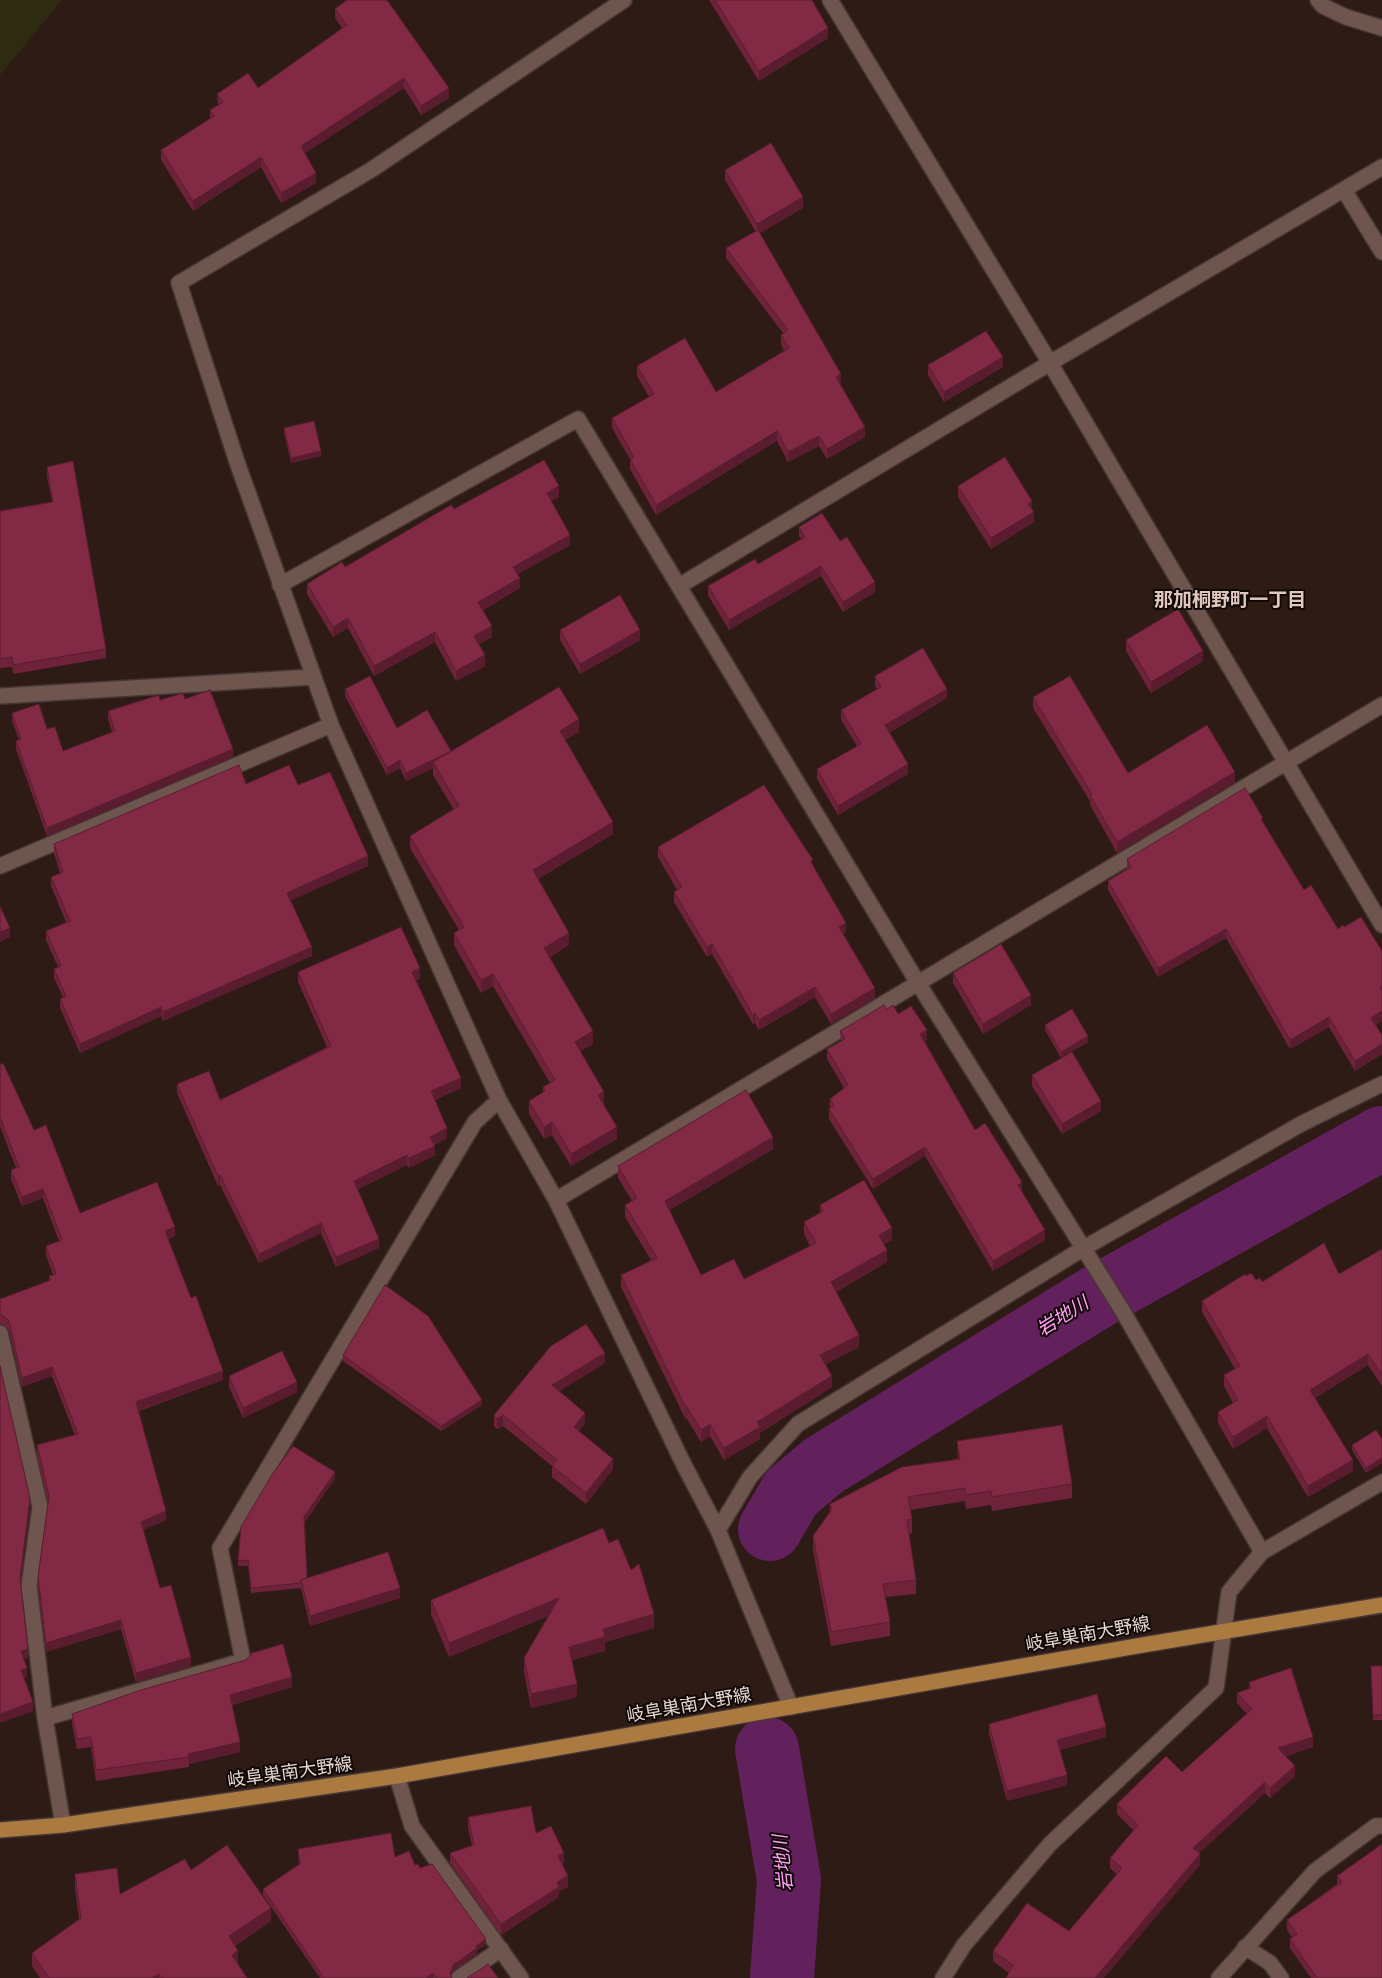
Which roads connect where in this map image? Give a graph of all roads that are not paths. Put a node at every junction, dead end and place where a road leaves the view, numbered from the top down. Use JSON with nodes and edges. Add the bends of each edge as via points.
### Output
{"nodes":[{"id":1,"x":624,"y":0,"type":"edge"},
{"id":2,"x":830,"y":0,"type":"edge"},
{"id":3,"x":1318,"y":0,"type":"edge"},
{"id":4,"x":1382,"y":28,"type":"edge"},
{"id":5,"x":1382,"y":167,"type":"edge"},
{"id":6,"x":1344,"y":190,"type":"junction"},
{"id":7,"x":1382,"y":252,"type":"edge"},
{"id":8,"x":1050,"y":363,"type":"junction"},
{"id":9,"x":280,"y":585,"type":"junction"},
{"id":10,"x":679,"y":586,"type":"junction"},
{"id":11,"x":313,"y":677,"type":"junction"},
{"id":12,"x":0,"y":696,"type":"edge"},
{"id":13,"x":1382,"y":706,"type":"edge"},
{"id":14,"x":331,"y":725,"type":"junction"},
{"id":15,"x":1285,"y":763,"type":"junction"},
{"id":16,"x":0,"y":866,"type":"edge"},
{"id":17,"x":1382,"y":925,"type":"edge"},
{"id":18,"x":918,"y":983,"type":"junction"},
{"id":19,"x":1382,"y":1084,"type":"edge"},
{"id":20,"x":499,"y":1100,"type":"junction"},
{"id":21,"x":556,"y":1200,"type":"junction"},
{"id":22,"x":1084,"y":1248,"type":"junction"},
{"id":23,"x":0,"y":1334,"type":"edge"},
{"id":24,"x":1382,"y":1482,"type":"edge"},
{"id":25,"x":718,"y":1530,"type":"junction"},
{"id":26,"x":1262,"y":1552,"type":"junction"},
{"id":27,"x":1382,"y":1605,"type":"edge"},
{"id":28,"x":1225,"y":1631,"type":"junction"},
{"id":29,"x":791,"y":1707,"type":"junction"},
{"id":30,"x":45,"y":1718,"type":"junction"},
{"id":31,"x":397,"y":1776,"type":"junction"},
{"id":32,"x":63,"y":1825,"type":"junction"},
{"id":33,"x":1382,"y":1826,"type":"edge"},
{"id":34,"x":0,"y":1830,"type":"edge"},
{"id":35,"x":1245,"y":1947,"type":"junction"},
{"id":36,"x":501,"y":1950,"type":"junction"},
{"id":37,"x":459,"y":1978,"type":"edge"},
{"id":38,"x":521,"y":1978,"type":"edge"},
{"id":39,"x":943,"y":1978,"type":"edge"},
{"id":40,"x":1219,"y":1978,"type":"edge"},
{"id":41,"x":1281,"y":1978,"type":"edge"}],
"edges":[{"from":1,"to":9,"type":"street","via":[[371,170],[179,283]]},
{"from":2,"to":8,"type":"street"},
{"from":3,"to":4,"type":"street","via":[[1323,6],[1346,17]]},
{"from":5,"to":6,"type":"street"},
{"from":6,"to":7,"type":"street"},
{"from":6,"to":8,"type":"street"},
{"from":8,"to":10,"type":"street"},
{"from":8,"to":15,"type":"street"},
{"from":9,"to":10,"type":"street","via":[[578,419]]},
{"from":9,"to":11,"type":"street"},
{"from":10,"to":18,"type":"street"},
{"from":11,"to":12,"type":"street"},
{"from":11,"to":14,"type":"street"},
{"from":13,"to":15,"type":"street"},
{"from":14,"to":16,"type":"street"},
{"from":14,"to":20,"type":"street"},
{"from":15,"to":17,"type":"street"},
{"from":15,"to":18,"type":"street"},
{"from":18,"to":21,"type":"street"},
{"from":18,"to":22,"type":"street"},
{"from":19,"to":22,"type":"street","via":[[1301,1124]]},
{"from":20,"to":21,"type":"street"},
{"from":20,"to":30,"type":"street","via":[[475,1122],[220,1548],[243,1660]]},
{"from":21,"to":25,"type":"street","via":[[682,1464]]},
{"from":22,"to":25,"type":"street","via":[[798,1424],[750,1477]]},
{"from":22,"to":26,"type":"street"},
{"from":23,"to":30,"type":"street","via":[[40,1507],[29,1586]]},
{"from":24,"to":26,"type":"street"},
{"from":25,"to":29,"type":"street"},
{"from":26,"to":28,"type":"street","via":[[1228,1592]]},
{"from":27,"to":28,"type":"main road","name":"岐阜巣南大野線"},
{"from":28,"to":29,"type":"main road","name":"岐阜巣南大野線"},
{"from":28,"to":39,"type":"street","via":[[1216,1688],[1050,1844],[964,1945]]},
{"from":29,"to":31,"type":"main road","name":"岐阜巣南大野線"},
{"from":30,"to":32,"type":"street"},
{"from":31,"to":32,"type":"main road","name":"岐阜巣南大野線"},
{"from":31,"to":36,"type":"street","via":[[412,1826]]},
{"from":32,"to":34,"type":"main road","name":"岐阜巣南大野線"},
{"from":33,"to":35,"type":"street","via":[[1376,1826],[1315,1872]]},
{"from":35,"to":40,"type":"street"},
{"from":35,"to":41,"type":"street","via":[[1270,1963]]},
{"from":36,"to":37,"type":"street"},
{"from":36,"to":38,"type":"street"}]}
